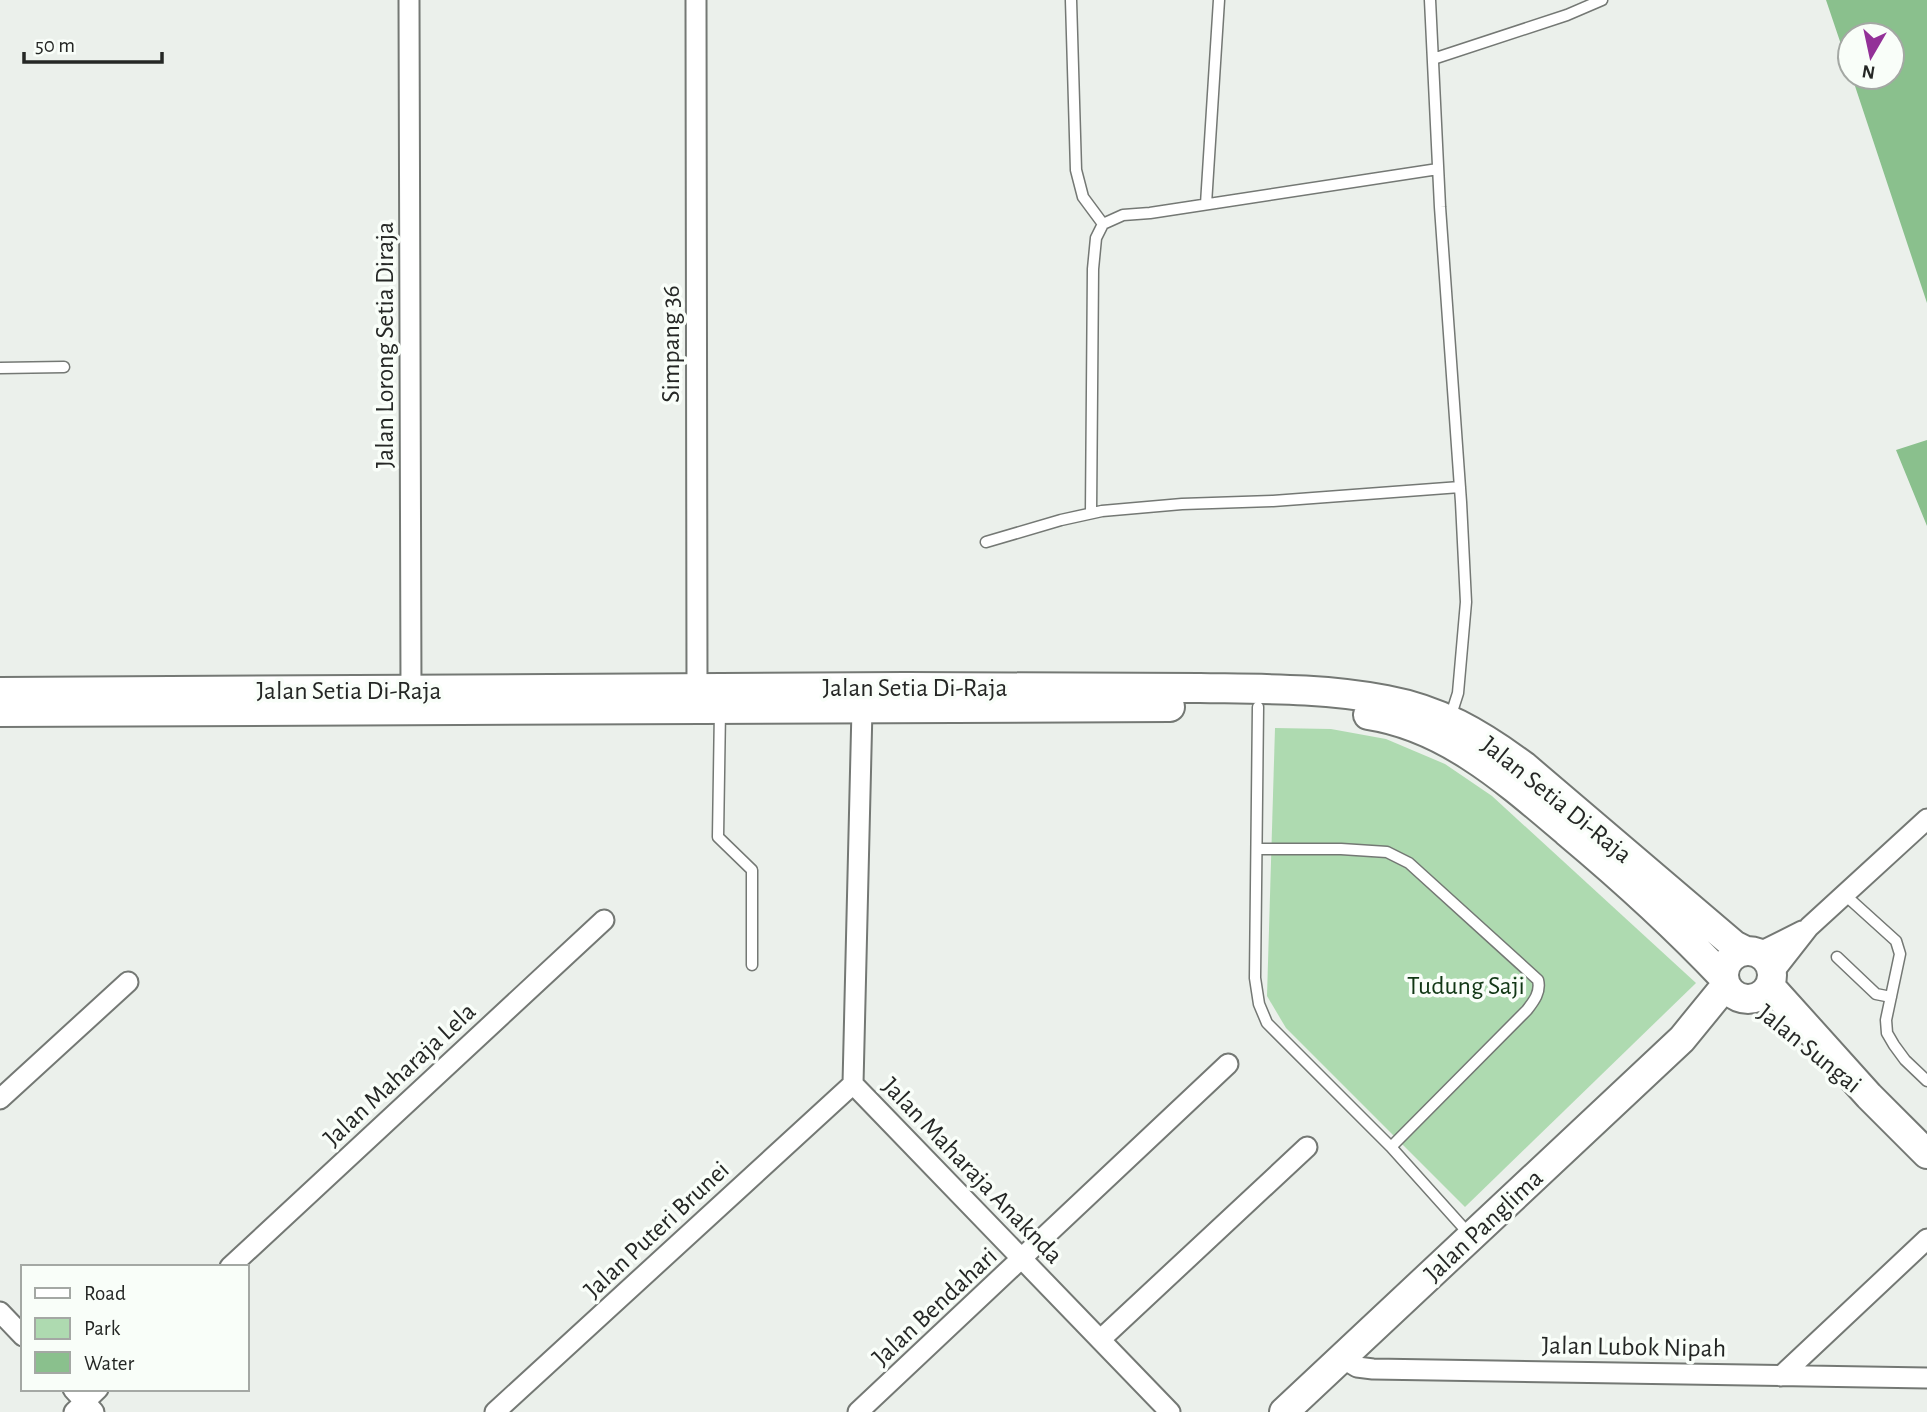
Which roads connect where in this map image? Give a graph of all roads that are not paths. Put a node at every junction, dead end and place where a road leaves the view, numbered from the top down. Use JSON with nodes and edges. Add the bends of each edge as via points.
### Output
{"nodes":[{"id":1,"x":409,"y":0,"type":"edge"},
{"id":2,"x":696,"y":0,"type":"edge"},
{"id":3,"x":1071,"y":0,"type":"edge"},
{"id":4,"x":1219,"y":0,"type":"edge"},
{"id":5,"x":1430,"y":0,"type":"edge"},
{"id":6,"x":1602,"y":0,"type":"edge"},
{"id":7,"x":1433,"y":59,"type":"junction"},
{"id":8,"x":1438,"y":169,"type":"junction"},
{"id":9,"x":1206,"y":204,"type":"junction"},
{"id":10,"x":1102,"y":224,"type":"junction"},
{"id":11,"x":64,"y":367,"type":"dead end"},
{"id":12,"x":0,"y":368,"type":"edge"},
{"id":13,"x":1460,"y":486,"type":"junction"},
{"id":14,"x":1091,"y":512,"type":"junction"},
{"id":15,"x":986,"y":542,"type":"dead end"},
{"id":16,"x":697,"y":688,"type":"junction"},
{"id":17,"x":411,"y":690,"type":"junction"},
{"id":18,"x":0,"y":692,"type":"edge"},
{"id":19,"x":1258,"y":707,"type":"junction"},
{"id":20,"x":720,"y":709,"type":"junction"},
{"id":21,"x":862,"y":709,"type":"junction"},
{"id":22,"x":0,"y":712,"type":"edge"},
{"id":23,"x":1450,"y":719,"type":"junction"},
{"id":24,"x":1927,"y":819,"type":"edge"},
{"id":25,"x":1257,"y":849,"type":"junction"},
{"id":26,"x":1844,"y":894,"type":"junction"},
{"id":27,"x":604,"y":920,"type":"dead end"},
{"id":28,"x":1837,"y":957,"type":"dead end"},
{"id":29,"x":752,"y":965,"type":"dead end"},
{"id":30,"x":1749,"y":978,"type":"junction"},
{"id":31,"x":128,"y":982,"type":"dead end"},
{"id":32,"x":1891,"y":997,"type":"junction"},
{"id":33,"x":1228,"y":1064,"type":"dead end"},
{"id":34,"x":1927,"y":1081,"type":"edge"},
{"id":35,"x":853,"y":1084,"type":"junction"},
{"id":36,"x":0,"y":1099,"type":"edge"},
{"id":37,"x":1307,"y":1147,"type":"dead end"},
{"id":38,"x":1391,"y":1147,"type":"junction"},
{"id":39,"x":1927,"y":1154,"type":"edge"},
{"id":40,"x":1471,"y":1237,"type":"junction"},
{"id":41,"x":1927,"y":1239,"type":"edge"},
{"id":42,"x":1021,"y":1260,"type":"junction"},
{"id":43,"x":232,"y":1265,"type":"edge"},
{"id":44,"x":0,"y":1312,"type":"edge"},
{"id":45,"x":21,"y":1334,"type":"edge"},
{"id":46,"x":1101,"y":1339,"type":"junction"},
{"id":47,"x":1342,"y":1358,"type":"junction"},
{"id":48,"x":1781,"y":1376,"type":"junction"},
{"id":49,"x":1927,"y":1378,"type":"edge"},
{"id":50,"x":495,"y":1412,"type":"edge"},
{"id":51,"x":858,"y":1412,"type":"edge"},
{"id":52,"x":1170,"y":1412,"type":"edge"},
{"id":53,"x":1284,"y":1412,"type":"edge"}],
"edges":[{"from":1,"to":17,"type":"street","name":"Jalan Lorong Setia Diraja"},
{"from":2,"to":16,"type":"street","name":"Simpang 36"},
{"from":3,"to":10,"type":"lane","via":[[1076,170],[1083,197]]},
{"from":4,"to":9,"type":"lane"},
{"from":5,"to":7,"type":"lane"},
{"from":6,"to":7,"type":"lane"},
{"from":7,"to":8,"type":"lane"},
{"from":8,"to":9,"type":"lane"},
{"from":8,"to":13,"type":"lane"},
{"from":9,"to":10,"type":"lane","via":[[1123,215]]},
{"from":10,"to":14,"type":"lane","via":[[1093,269]]},
{"from":11,"to":12,"type":"lane"},
{"from":13,"to":14,"type":"lane"},
{"from":13,"to":23,"type":"lane","via":[[1466,602],[1458,693]]},
{"from":14,"to":15,"type":"lane"},
{"from":16,"to":17,"type":"main road","name":"Jalan Setia Di-Raja"},
{"from":16,"to":23,"type":"main road","name":"Jalan Setia Di-Raja","via":[[1316,691],[1372,697]]},
{"from":17,"to":18,"type":"main road","name":"Jalan Setia Di-Raja"},
{"from":19,"to":21,"type":"main road","name":"Jalan Setia Di-Raja"},
{"from":19,"to":25,"type":"lane"},
{"from":19,"to":30,"type":"main road","name":"Jalan Setia Di-Raja","via":[[1372,715],[1410,726],[1459,749],[1500,775],[1653,907]]},
{"from":20,"to":21,"type":"main road","name":"Jalan Setia Di-Raja"},
{"from":20,"to":22,"type":"main road","name":"Jalan Setia Di-Raja"},
{"from":20,"to":29,"type":"lane","via":[[718,837],[751,870]]},
{"from":21,"to":35,"type":"street","name":"Jalan Maharaja Anaknda"},
{"from":23,"to":30,"type":"main road","name":"Jalan Setia Di-Raja","via":[[1524,766],[1734,945]]},
{"from":24,"to":26,"type":"street","name":"Jalan Panglima"},
{"from":25,"to":38,"type":"lane","via":[[1255,978],[1267,1023]]},
{"from":25,"to":38,"type":"lane","via":[[1387,852],[1409,863],[1538,980],[1540,987],[1527,1010]]},
{"from":26,"to":30,"type":"street","name":"Jalan Panglima"},
{"from":26,"to":32,"type":"lane","via":[[1896,941],[1900,954]]},
{"from":27,"to":43,"type":"street","name":"Jalan Maharaja Lela"},
{"from":28,"to":32,"type":"lane","via":[[1876,995]]},
{"from":30,"to":39,"type":"main road","name":"Jalan Sungai"},
{"from":30,"to":40,"type":"main road","name":"Jalan Panglima"},
{"from":31,"to":36,"type":"street"},
{"from":32,"to":34,"type":"lane","via":[[1888,1033],[1905,1060]]},
{"from":33,"to":42,"type":"street","name":"Jalan Bendahari"},
{"from":35,"to":42,"type":"street","name":"Jalan Maharaja Anaknda"},
{"from":35,"to":50,"type":"street","name":"Jalan Puteri Brunei"},
{"from":37,"to":46,"type":"street"},
{"from":38,"to":40,"type":"lane"},
{"from":40,"to":47,"type":"main road","name":"Jalan Panglima"},
{"from":41,"to":48,"type":"street"},
{"from":42,"to":46,"type":"street","name":"Jalan Maharaja Anaknda"},
{"from":42,"to":51,"type":"street","name":"Jalan Bendahari"},
{"from":44,"to":45,"type":"street"},
{"from":46,"to":52,"type":"street","name":"Jalan Maharaja Anaknda"},
{"from":47,"to":48,"type":"street","name":"Jalan Lubok Nipah","via":[[1373,1369]]},
{"from":47,"to":53,"type":"main road","name":"Jalan Panglima"},
{"from":48,"to":49,"type":"street","name":"Jalan Lubok Nipah"}]}
